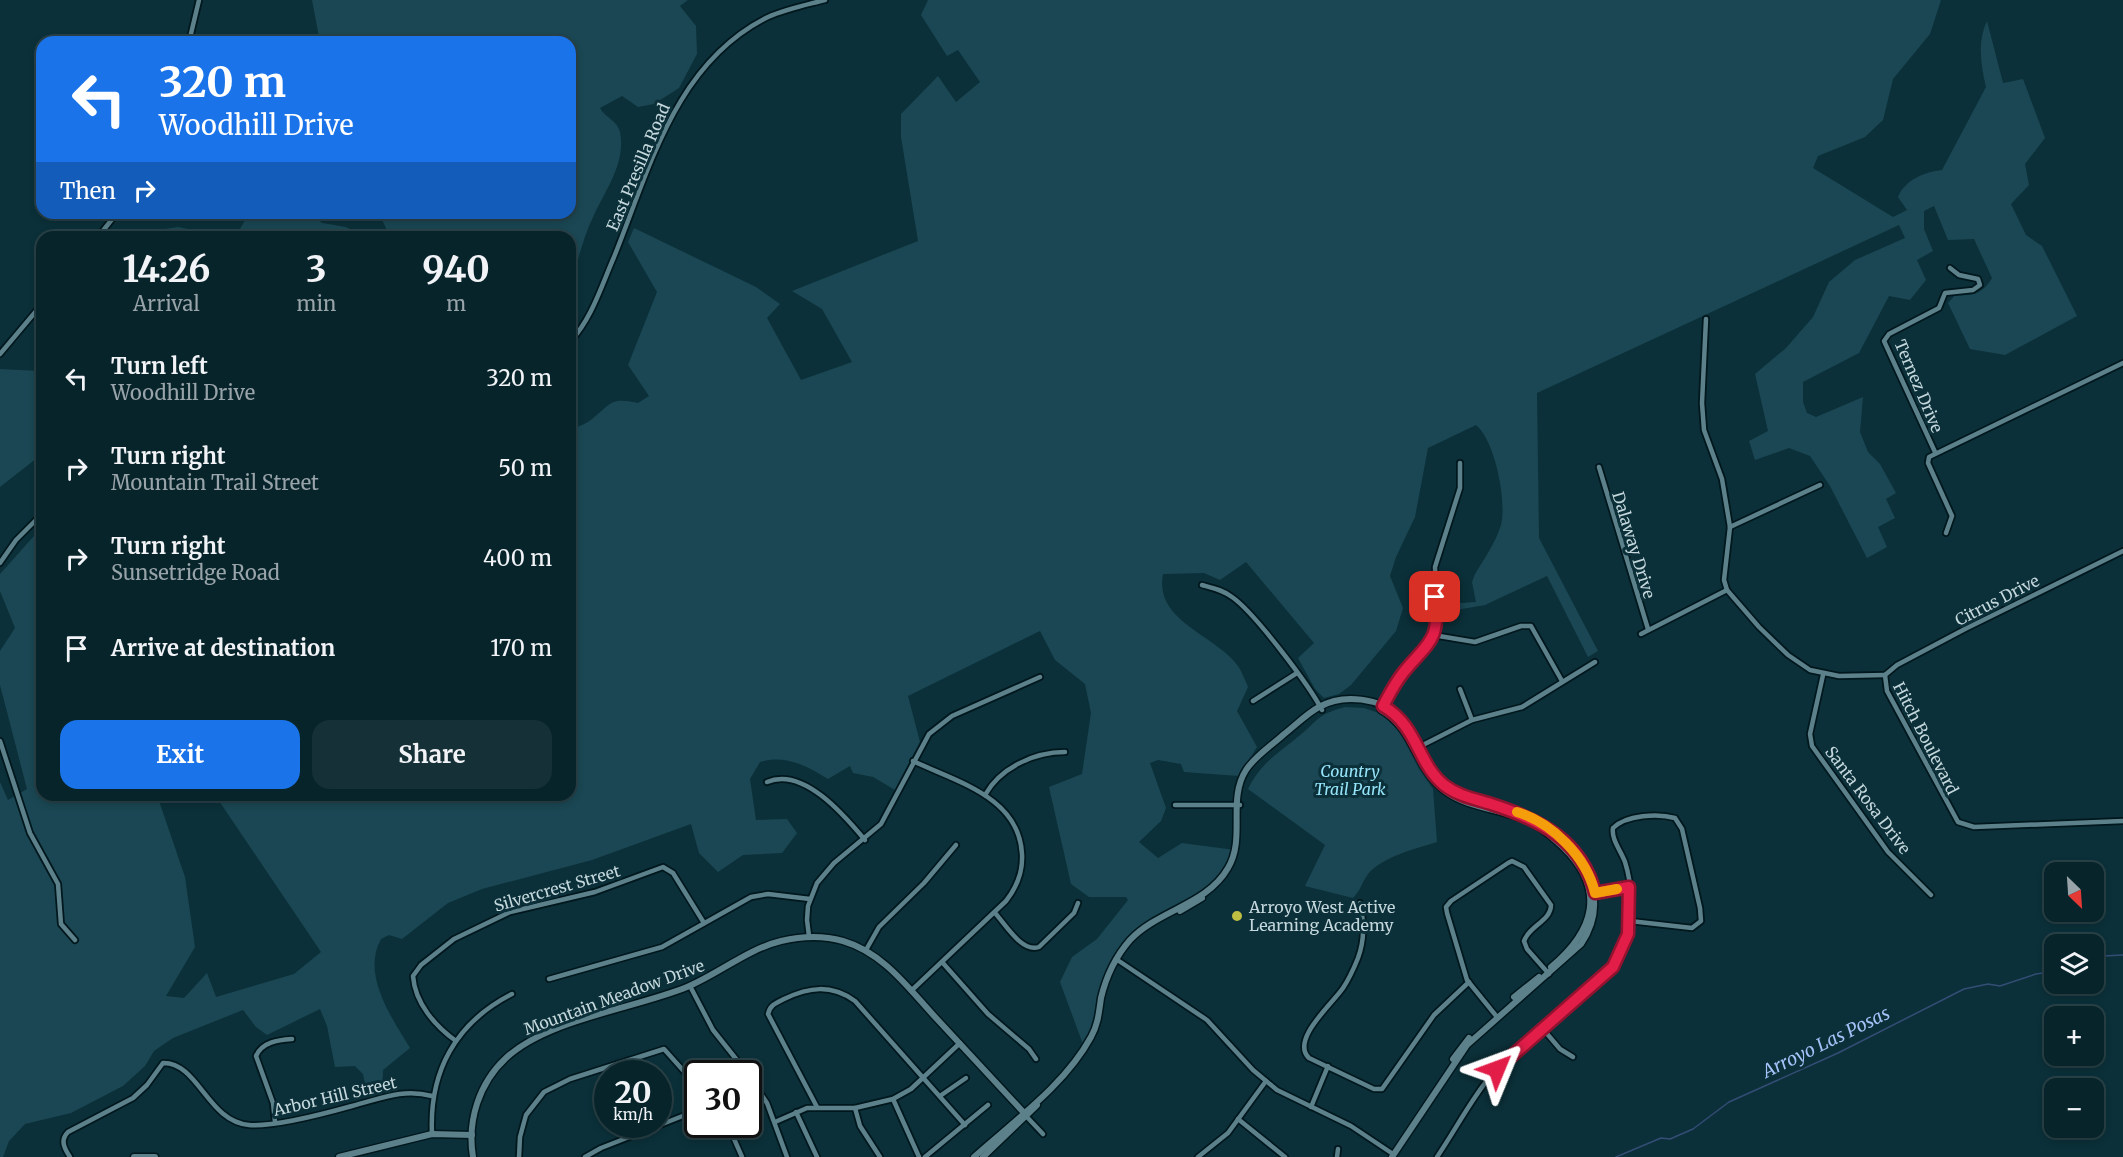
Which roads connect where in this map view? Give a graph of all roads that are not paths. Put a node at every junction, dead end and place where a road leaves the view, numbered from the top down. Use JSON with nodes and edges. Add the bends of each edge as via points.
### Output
{"nodes":[{"id":1,"x":199,"y":0,"type":"edge"},
{"id":2,"x":825,"y":0,"type":"edge"},
{"id":3,"x":190,"y":36,"type":"edge"},
{"id":4,"x":112,"y":219,"type":"edge"},
{"id":5,"x":103,"y":231,"type":"edge"},
{"id":6,"x":1950,"y":268,"type":"dead end"},
{"id":7,"x":36,"y":311,"type":"edge"},
{"id":8,"x":1706,"y":319,"type":"dead end"},
{"id":9,"x":576,"y":334,"type":"edge"},
{"id":10,"x":0,"y":344,"type":"edge"},
{"id":11,"x":5,"y":348,"type":"junction"},
{"id":12,"x":0,"y":354,"type":"edge"},
{"id":13,"x":2123,"y":363,"type":"edge"},
{"id":14,"x":1935,"y":452,"type":"junction"},
{"id":15,"x":1460,"y":463,"type":"dead end"},
{"id":16,"x":1599,"y":467,"type":"dead end"},
{"id":17,"x":1820,"y":485,"type":"dead end"},
{"id":18,"x":36,"y":520,"type":"edge"},
{"id":19,"x":1730,"y":527,"type":"junction"},
{"id":20,"x":1946,"y":533,"type":"dead end"},
{"id":21,"x":2123,"y":551,"type":"edge"},
{"id":22,"x":0,"y":563,"type":"edge"},
{"id":23,"x":1202,"y":585,"type":"dead end"},
{"id":24,"x":1727,"y":590,"type":"junction"},
{"id":25,"x":1647,"y":629,"type":"junction"},
{"id":26,"x":1641,"y":634,"type":"dead end"},
{"id":27,"x":1433,"y":635,"type":"junction"},
{"id":28,"x":1595,"y":662,"type":"dead end"},
{"id":29,"x":1297,"y":673,"type":"junction"},
{"id":30,"x":1823,"y":675,"type":"junction"},
{"id":31,"x":1885,"y":675,"type":"junction"},
{"id":32,"x":1040,"y":677,"type":"dead end"},
{"id":33,"x":1562,"y":681,"type":"junction"},
{"id":34,"x":1460,"y":689,"type":"dead end"},
{"id":35,"x":1253,"y":701,"type":"dead end"},
{"id":36,"x":1321,"y":708,"type":"junction"},
{"id":37,"x":1382,"y":708,"type":"junction"},
{"id":38,"x":1472,"y":720,"type":"junction"},
{"id":39,"x":0,"y":741,"type":"edge"},
{"id":40,"x":1417,"y":748,"type":"junction"},
{"id":41,"x":1065,"y":752,"type":"dead end"},
{"id":42,"x":913,"y":761,"type":"junction"},
{"id":43,"x":768,"y":782,"type":"dead end"},
{"id":44,"x":985,"y":795,"type":"junction"},
{"id":45,"x":1174,"y":805,"type":"dead end"},
{"id":46,"x":1238,"y":805,"type":"junction"},
{"id":47,"x":2123,"y":821,"type":"edge"},
{"id":48,"x":865,"y":840,"type":"junction"},
{"id":49,"x":956,"y":845,"type":"dead end"},
{"id":50,"x":1629,"y":887,"type":"junction"},
{"id":51,"x":1593,"y":893,"type":"junction"},
{"id":52,"x":1931,"y":895,"type":"dead end"},
{"id":53,"x":810,"y":898,"type":"junction"},
{"id":54,"x":1078,"y":903,"type":"dead end"},
{"id":55,"x":1360,"y":903,"type":"dead end"},
{"id":56,"x":995,"y":914,"type":"junction"},
{"id":57,"x":1630,"y":921,"type":"junction"},
{"id":58,"x":704,"y":923,"type":"junction"},
{"id":59,"x":809,"y":936,"type":"junction"},
{"id":60,"x":75,"y":940,"type":"dead end"},
{"id":61,"x":866,"y":950,"type":"junction"},
{"id":62,"x":1117,"y":959,"type":"junction"},
{"id":63,"x":942,"y":962,"type":"junction"},
{"id":64,"x":1548,"y":972,"type":"junction"},
{"id":65,"x":549,"y":979,"type":"dead end"},
{"id":66,"x":1469,"y":982,"type":"junction"},
{"id":67,"x":690,"y":986,"type":"junction"},
{"id":68,"x":911,"y":991,"type":"junction"},
{"id":69,"x":512,"y":994,"type":"dead end"},
{"id":70,"x":1495,"y":1015,"type":"junction"},
{"id":71,"x":1543,"y":1029,"type":"junction"},
{"id":72,"x":292,"y":1039,"type":"dead end"},
{"id":73,"x":456,"y":1041,"type":"junction"},
{"id":74,"x":960,"y":1043,"type":"junction"},
{"id":75,"x":1573,"y":1056,"type":"dead end"},
{"id":76,"x":1036,"y":1059,"type":"dead end"},
{"id":77,"x":736,"y":1060,"type":"edge"},
{"id":78,"x":1328,"y":1066,"type":"junction"},
{"id":79,"x":684,"y":1071,"type":"edge"},
{"id":80,"x":924,"y":1077,"type":"junction"},
{"id":81,"x":966,"y":1078,"type":"dead end"},
{"id":82,"x":1266,"y":1081,"type":"junction"},
{"id":83,"x":762,"y":1093,"type":"edge"},
{"id":84,"x":432,"y":1096,"type":"junction"},
{"id":85,"x":940,"y":1096,"type":"junction"},
{"id":86,"x":893,"y":1099,"type":"junction"},
{"id":87,"x":988,"y":1105,"type":"dead end"},
{"id":88,"x":817,"y":1107,"type":"junction"},
{"id":89,"x":1311,"y":1107,"type":"junction"},
{"id":90,"x":855,"y":1108,"type":"junction"},
{"id":91,"x":796,"y":1112,"type":"junction"},
{"id":92,"x":1024,"y":1114,"type":"junction"},
{"id":93,"x":684,"y":1115,"type":"edge"},
{"id":94,"x":1238,"y":1119,"type":"junction"},
{"id":95,"x":275,"y":1122,"type":"junction"},
{"id":96,"x":776,"y":1122,"type":"junction"},
{"id":97,"x":965,"y":1125,"type":"junction"},
{"id":98,"x":432,"y":1134,"type":"junction"},
{"id":99,"x":1043,"y":1134,"type":"dead end"},
{"id":100,"x":472,"y":1135,"type":"junction"},
{"id":101,"x":734,"y":1138,"type":"edge"},
{"id":102,"x":1338,"y":1149,"type":"dead end"},
{"id":103,"x":1390,"y":1155,"type":"edge"},
{"id":104,"x":70,"y":1157,"type":"edge"},
{"id":105,"x":134,"y":1157,"type":"edge"},
{"id":106,"x":155,"y":1157,"type":"edge"},
{"id":107,"x":339,"y":1157,"type":"edge"},
{"id":108,"x":473,"y":1157,"type":"edge"},
{"id":109,"x":519,"y":1157,"type":"edge"},
{"id":110,"x":585,"y":1157,"type":"edge"},
{"id":111,"x":742,"y":1157,"type":"edge"},
{"id":112,"x":788,"y":1157,"type":"edge"},
{"id":113,"x":817,"y":1157,"type":"edge"},
{"id":114,"x":880,"y":1157,"type":"edge"},
{"id":115,"x":919,"y":1157,"type":"edge"},
{"id":116,"x":925,"y":1157,"type":"edge"},
{"id":117,"x":974,"y":1157,"type":"edge"},
{"id":118,"x":983,"y":1157,"type":"edge"},
{"id":119,"x":1198,"y":1157,"type":"edge"},
{"id":120,"x":1285,"y":1157,"type":"edge"},
{"id":121,"x":1337,"y":1157,"type":"edge"},
{"id":122,"x":1437,"y":1157,"type":"edge"}],
"edges":[{"from":1,"to":3,"type":"street"},
{"from":2,"to":9,"type":"street","name":"East Presilla Road","via":[[788,10],[755,25],[727,43],[691,82],[672,114],[591,313]]},
{"from":4,"to":5,"type":"street"},
{"from":6,"to":14,"type":"street","name":"Ternez Drive","via":[[1959,275],[1978,279],[1980,285],[1973,290],[1945,293],[1939,308],[1889,334],[1884,341]]},
{"from":7,"to":11,"type":"street"},
{"from":8,"to":19,"type":"street","via":[[1704,430],[1722,479]]},
{"from":10,"to":11,"type":"street"},
{"from":11,"to":12,"type":"street"},
{"from":13,"to":14,"type":"street","name":"Ternez Drive"},
{"from":14,"to":20,"type":"street","name":"Ternez Drive","via":[[1928,463],[1953,519]]},
{"from":15,"to":27,"type":"street","via":[[1460,488],[1435,567],[1437,613]]},
{"from":16,"to":25,"type":"street","name":"Dalaway Drive"},
{"from":17,"to":19,"type":"street"},
{"from":18,"to":22,"type":"street"},
{"from":19,"to":24,"type":"street","via":[[1724,580]]},
{"from":21,"to":31,"type":"street","name":"Citrus Drive","via":[[1979,622]]},
{"from":23,"to":29,"type":"street","via":[[1237,600]]},
{"from":24,"to":25,"type":"street"},
{"from":24,"to":30,"type":"street","name":"Hitch Boulevard","via":[[1788,655]]},
{"from":25,"to":26,"type":"street"},
{"from":27,"to":33,"type":"street","via":[[1475,642],[1531,626]]},
{"from":27,"to":37,"type":"street","via":[[1424,652],[1399,678]]},
{"from":28,"to":33,"type":"street"},
{"from":29,"to":35,"type":"street"},
{"from":29,"to":36,"type":"street"},
{"from":30,"to":31,"type":"street","name":"Hitch Boulevard"},
{"from":30,"to":52,"type":"street","name":"Santa Rosa Drive","via":[[1810,734],[1812,746],[1888,852]]},
{"from":31,"to":47,"type":"street","name":"Hitch Boulevard","via":[[1887,691],[1958,822],[1974,827]]},
{"from":32,"to":42,"type":"street","via":[[940,723]]},
{"from":33,"to":38,"type":"street","via":[[1522,707]]},
{"from":34,"to":38,"type":"street"},
{"from":36,"to":37,"type":"street","via":[[1359,699]]},
{"from":36,"to":46,"type":"street","via":[[1254,760],[1239,786]]},
{"from":37,"to":40,"type":"street","via":[[1401,718]]},
{"from":38,"to":40,"type":"street"},
{"from":39,"to":60,"type":"street","via":[[30,833],[58,884],[61,924]]},
{"from":40,"to":51,"type":"street","via":[[1434,775],[1452,790],[1526,815],[1556,834],[1584,867]]},
{"from":41,"to":44,"type":"street","via":[[1051,753],[1006,770],[994,779]]},
{"from":42,"to":44,"type":"street"},
{"from":42,"to":48,"type":"street","via":[[887,816]]},
{"from":43,"to":48,"type":"street","via":[[780,778],[815,791],[836,807]]},
{"from":44,"to":56,"type":"street","via":[[1004,808],[1022,846],[1022,869],[1017,884]]},
{"from":45,"to":46,"type":"street"},
{"from":46,"to":62,"type":"street","via":[[1235,850],[1223,876],[1205,892],[1138,931]]},
{"from":48,"to":53,"type":"street","via":[[826,871]]},
{"from":49,"to":61,"type":"street","via":[[879,927]]},
{"from":50,"to":51,"type":"street"},
{"from":50,"to":57,"type":"street"},
{"from":50,"to":57,"type":"street","via":[[1613,828],[1648,817],[1669,816],[1678,820],[1700,908],[1700,924],[1689,928]]},
{"from":51,"to":64,"type":"street","via":[[1592,923],[1586,937],[1575,952]]},
{"from":53,"to":58,"type":"street","via":[[762,895],[740,902]]},
{"from":53,"to":59,"type":"street"},
{"from":54,"to":56,"type":"street","via":[[1068,919],[1033,949],[1025,946]]},
{"from":55,"to":78,"type":"street","via":[[1364,931],[1357,959],[1344,987],[1322,1012],[1304,1043],[1307,1056]]},
{"from":56,"to":63,"type":"street"},
{"from":57,"to":71,"type":"street","via":[[1624,947],[1613,967]]},
{"from":58,"to":65,"type":"street","via":[[662,947]]},
{"from":58,"to":73,"type":"street","name":"Silvercrest Street","via":[[673,873],[663,867],[596,892],[517,909],[471,929],[420,965],[413,976],[429,1017]]},
{"from":59,"to":61,"type":"street","name":"Mountain Meadow Drive","via":[[839,940]]},
{"from":59,"to":67,"type":"street","name":"Mountain Meadow Drive","via":[[767,946]]},
{"from":61,"to":68,"type":"street","name":"Mountain Meadow Drive"},
{"from":62,"to":82,"type":"street","via":[[1207,1020]]},
{"from":62,"to":92,"type":"street","via":[[1094,1037],[1067,1073]]},
{"from":63,"to":68,"type":"street"},
{"from":63,"to":76,"type":"street","via":[[988,1014],[1027,1046]]},
{"from":64,"to":66,"type":"street","via":[[1524,941],[1530,930],[1548,915],[1551,905],[1524,867],[1508,863],[1446,908]]},
{"from":64,"to":70,"type":"street"},
{"from":66,"to":70,"type":"street"},
{"from":66,"to":78,"type":"street","via":[[1434,1016],[1382,1089]]},
{"from":67,"to":77,"type":"street","via":[[713,1030]]},
{"from":67,"to":100,"type":"street","name":"Mountain Meadow Drive","via":[[549,1032],[516,1049],[498,1066],[482,1091]]},
{"from":68,"to":74,"type":"street","name":"Mountain Meadow Drive"},
{"from":69,"to":73,"type":"street"},
{"from":70,"to":103,"type":"street","via":[[1467,1045]]},
{"from":71,"to":75,"type":"street","via":[[1560,1049]]},
{"from":71,"to":122,"type":"street","via":[[1494,1073]]},
{"from":72,"to":95,"type":"street","via":[[269,1044],[256,1056],[273,1103]]},
{"from":73,"to":84,"type":"street","via":[[442,1063]]},
{"from":74,"to":80,"type":"street"},
{"from":74,"to":92,"type":"street","name":"Mountain Meadow Drive"},
{"from":78,"to":89,"type":"street"},
{"from":79,"to":109,"type":"street","via":[[664,1049],[562,1082],[544,1092],[528,1112]]},
{"from":80,"to":85,"type":"street"},
{"from":80,"to":86,"type":"street"},
{"from":80,"to":88,"type":"street","via":[[848,996],[813,988],[772,1006],[768,1017]]},
{"from":81,"to":85,"type":"street"},
{"from":82,"to":89,"type":"street"},
{"from":82,"to":94,"type":"street"},
{"from":83,"to":96,"type":"street"},
{"from":84,"to":95,"type":"street","name":"Arbor Hill Street","via":[[397,1093]]},
{"from":84,"to":98,"type":"street"},
{"from":85,"to":97,"type":"street"},
{"from":86,"to":90,"type":"street"},
{"from":86,"to":115,"type":"street"},
{"from":87,"to":97,"type":"street"},
{"from":88,"to":90,"type":"street"},
{"from":88,"to":91,"type":"street"},
{"from":89,"to":103,"type":"street","via":[[1351,1126]]},
{"from":90,"to":114,"type":"street","via":[[860,1126]]},
{"from":91,"to":96,"type":"street"},
{"from":91,"to":113,"type":"street"},
{"from":92,"to":99,"type":"street","name":"Mountain Meadow Drive"},
{"from":92,"to":117,"type":"street"},
{"from":92,"to":118,"type":"street"},
{"from":93,"to":110,"type":"street"},
{"from":94,"to":119,"type":"street","via":[[1225,1136]]},
{"from":94,"to":120,"type":"street"},
{"from":95,"to":104,"type":"street","name":"Arbor Hill Street","via":[[236,1122],[213,1107],[181,1069],[163,1063],[133,1098],[68,1132],[63,1144]]},
{"from":96,"to":112,"type":"street"},
{"from":97,"to":116,"type":"street"},
{"from":98,"to":100,"type":"street"},
{"from":98,"to":107,"type":"street"},
{"from":100,"to":108,"type":"street","name":"Mountain Meadow Drive"},
{"from":101,"to":111,"type":"street"},
{"from":102,"to":121,"type":"street"},
{"from":105,"to":106,"type":"street"}]}
